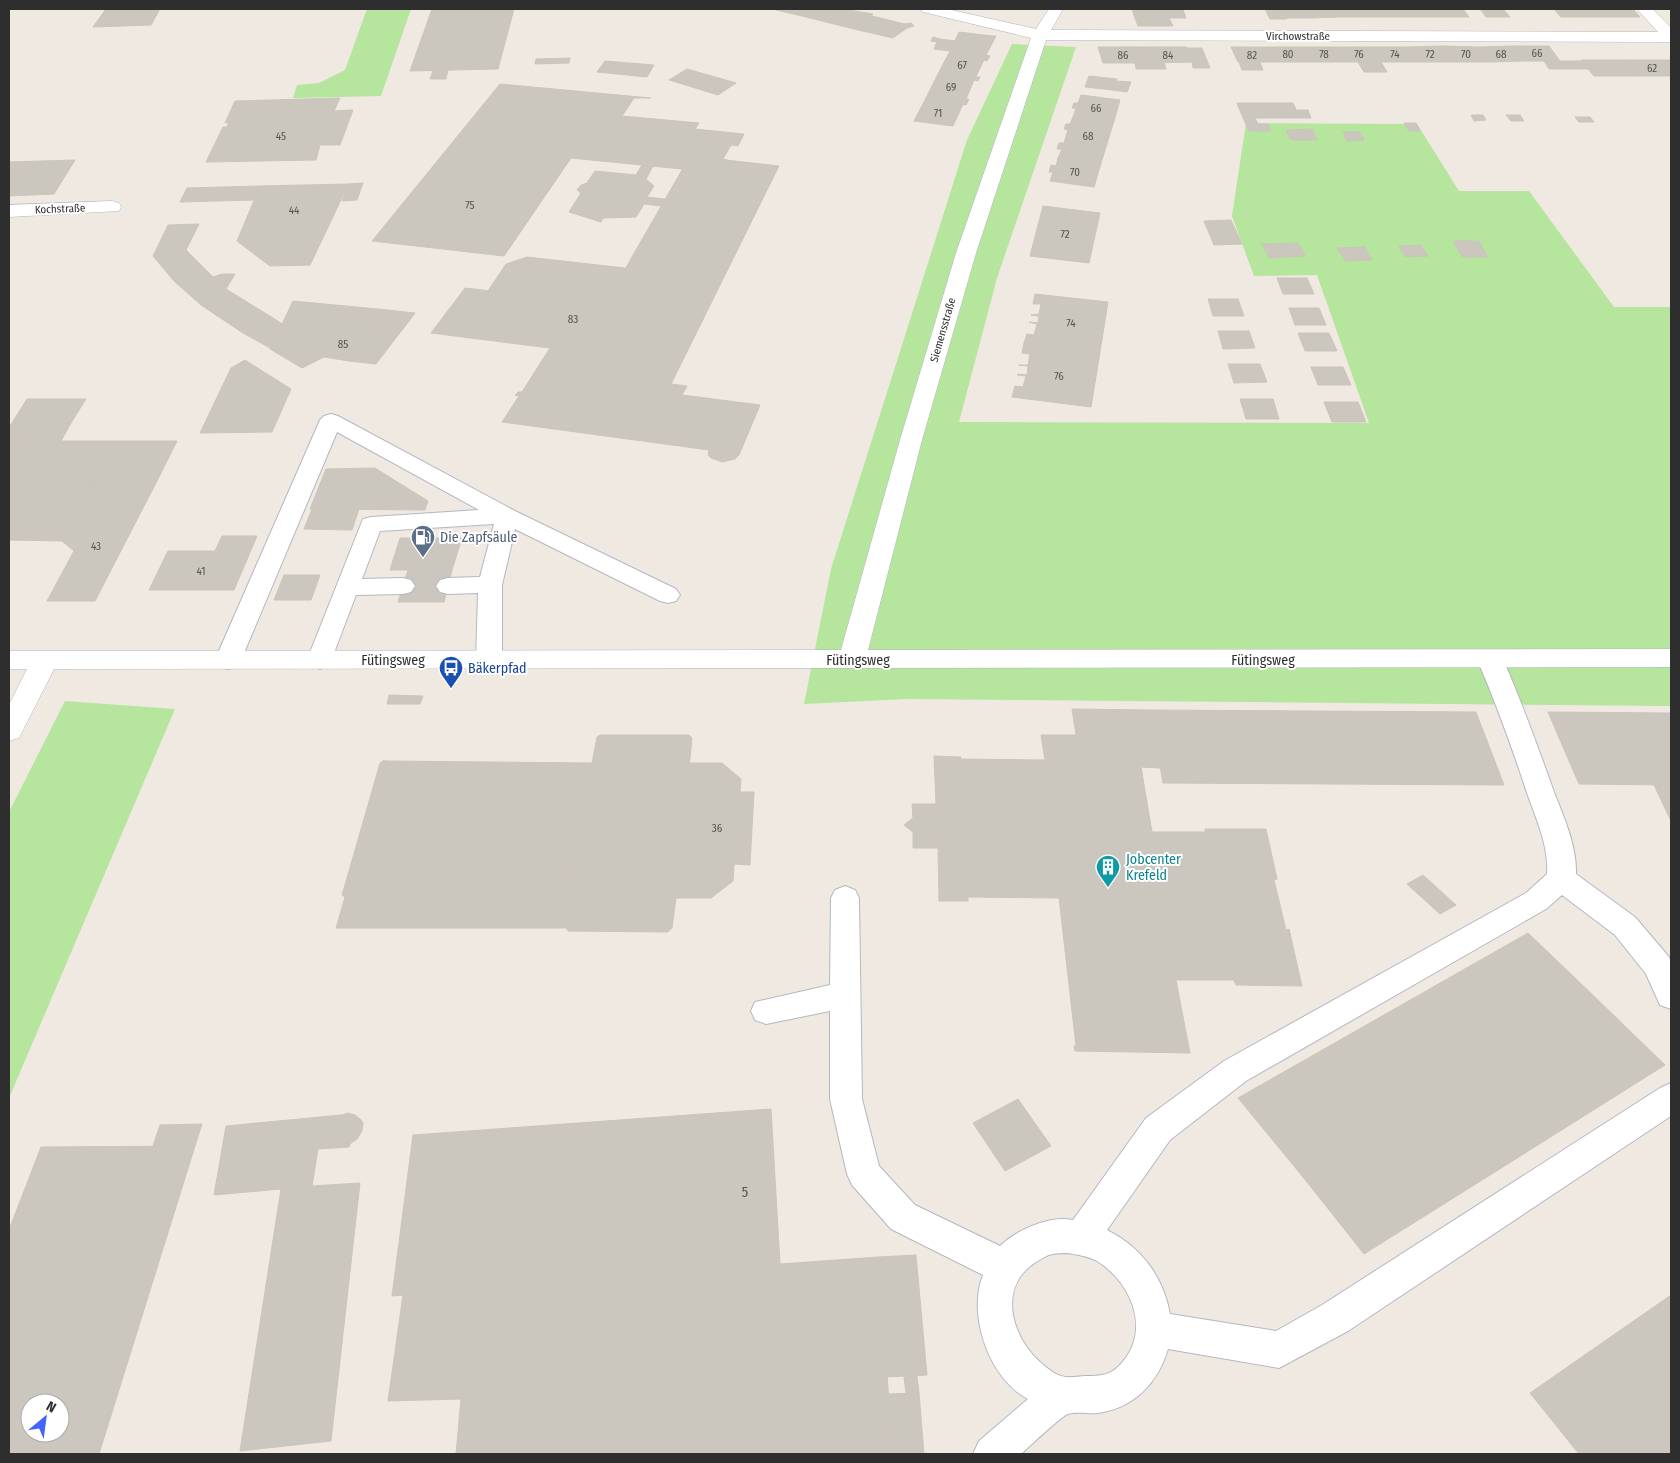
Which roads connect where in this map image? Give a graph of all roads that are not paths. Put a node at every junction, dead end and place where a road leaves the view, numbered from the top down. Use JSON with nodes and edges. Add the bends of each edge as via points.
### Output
{"nodes":[{"id":1,"x":928,"y":9,"type":"edge"},
{"id":2,"x":1056,"y":9,"type":"edge"},
{"id":3,"x":1646,"y":9,"type":"edge"},
{"id":4,"x":1040,"y":35,"type":"junction"},
{"id":5,"x":1671,"y":37,"type":"edge"},
{"id":6,"x":112,"y":208,"type":"dead end"},
{"id":7,"x":9,"y":211,"type":"edge"},
{"id":8,"x":507,"y":516,"type":"junction"},
{"id":9,"x":490,"y":585,"type":"junction"},
{"id":10,"x":403,"y":586,"type":"dead end"},
{"id":11,"x":448,"y":586,"type":"dead end"},
{"id":12,"x":348,"y":587,"type":"junction"},
{"id":13,"x":668,"y":595,"type":"dead end"},
{"id":14,"x":1671,"y":658,"type":"edge"},
{"id":15,"x":1490,"y":659,"type":"junction"},
{"id":16,"x":9,"y":660,"type":"edge"},
{"id":17,"x":45,"y":660,"type":"junction"},
{"id":18,"x":228,"y":660,"type":"junction"},
{"id":19,"x":320,"y":660,"type":"junction"},
{"id":20,"x":489,"y":660,"type":"junction"},
{"id":21,"x":852,"y":660,"type":"junction"},
{"id":22,"x":9,"y":730,"type":"edge"},
{"id":23,"x":1561,"y":879,"type":"junction"},
{"id":24,"x":845,"y":898,"type":"dead end"},
{"id":25,"x":846,"y":995,"type":"junction"},
{"id":26,"x":1671,"y":996,"type":"edge"},
{"id":27,"x":766,"y":1010,"type":"dead end"},
{"id":28,"x":1671,"y":1098,"type":"edge"},
{"id":29,"x":1080,"y":1239,"type":"junction"},
{"id":30,"x":1005,"y":1267,"type":"junction"},
{"id":31,"x":1154,"y":1329,"type":"junction"},
{"id":32,"x":1061,"y":1395,"type":"junction"},
{"id":33,"x":992,"y":1454,"type":"edge"}],
"edges":[{"from":1,"to":4,"type":"street","name":"Virchowstraße"},
{"from":2,"to":4,"type":"street","name":"Siemensstraße"},
{"from":3,"to":5,"type":"street"},
{"from":4,"to":5,"type":"street","name":"Virchowstraße"},
{"from":4,"to":21,"type":"street","name":"Siemensstraße","via":[[963,261],[910,440]]},
{"from":6,"to":7,"type":"street","name":"Kochstraße"},
{"from":8,"to":9,"type":"lane"},
{"from":8,"to":12,"type":"lane","via":[[371,524]]},
{"from":8,"to":13,"type":"lane"},
{"from":8,"to":18,"type":"lane","via":[[331,420]]},
{"from":9,"to":11,"type":"lane"},
{"from":9,"to":20,"type":"lane"},
{"from":10,"to":12,"type":"lane"},
{"from":12,"to":19,"type":"lane"},
{"from":14,"to":15,"type":"street","name":"Fütingsweg"},
{"from":15,"to":21,"type":"street","name":"Fütingsweg"},
{"from":15,"to":23,"type":"lane","via":[[1513,713],[1551,822],[1562,859]]},
{"from":16,"to":17,"type":"street","name":"Fütingsweg"},
{"from":17,"to":18,"type":"street","name":"Fütingsweg"},
{"from":17,"to":22,"type":"street"},
{"from":18,"to":19,"type":"street","name":"Fütingsweg"},
{"from":19,"to":20,"type":"street","name":"Fütingsweg"},
{"from":20,"to":21,"type":"street","name":"Fütingsweg"},
{"from":23,"to":26,"type":"lane","via":[[1624,926],[1658,966]]},
{"from":23,"to":29,"type":"lane","via":[[1536,901],[1235,1071],[1165,1123]]},
{"from":24,"to":25,"type":"lane"},
{"from":25,"to":27,"type":"lane"},
{"from":25,"to":30,"type":"lane","via":[[846,1099],[864,1174],[903,1217]]},
{"from":28,"to":31,"type":"lane","via":[[1335,1318],[1279,1350]]},
{"from":29,"to":30,"type":"lane","via":[[1068,1236],[1043,1239],[1021,1250]]},
{"from":29,"to":31,"type":"lane","via":[[1094,1242],[1119,1255],[1138,1276],[1150,1301]]},
{"from":30,"to":32,"type":"lane","via":[[995,1290],[993,1316],[1000,1341],[1014,1366],[1036,1384]]},
{"from":31,"to":32,"type":"lane","via":[[1148,1356],[1135,1377],[1114,1391],[1088,1397]]},
{"from":32,"to":33,"type":"lane"}]}
